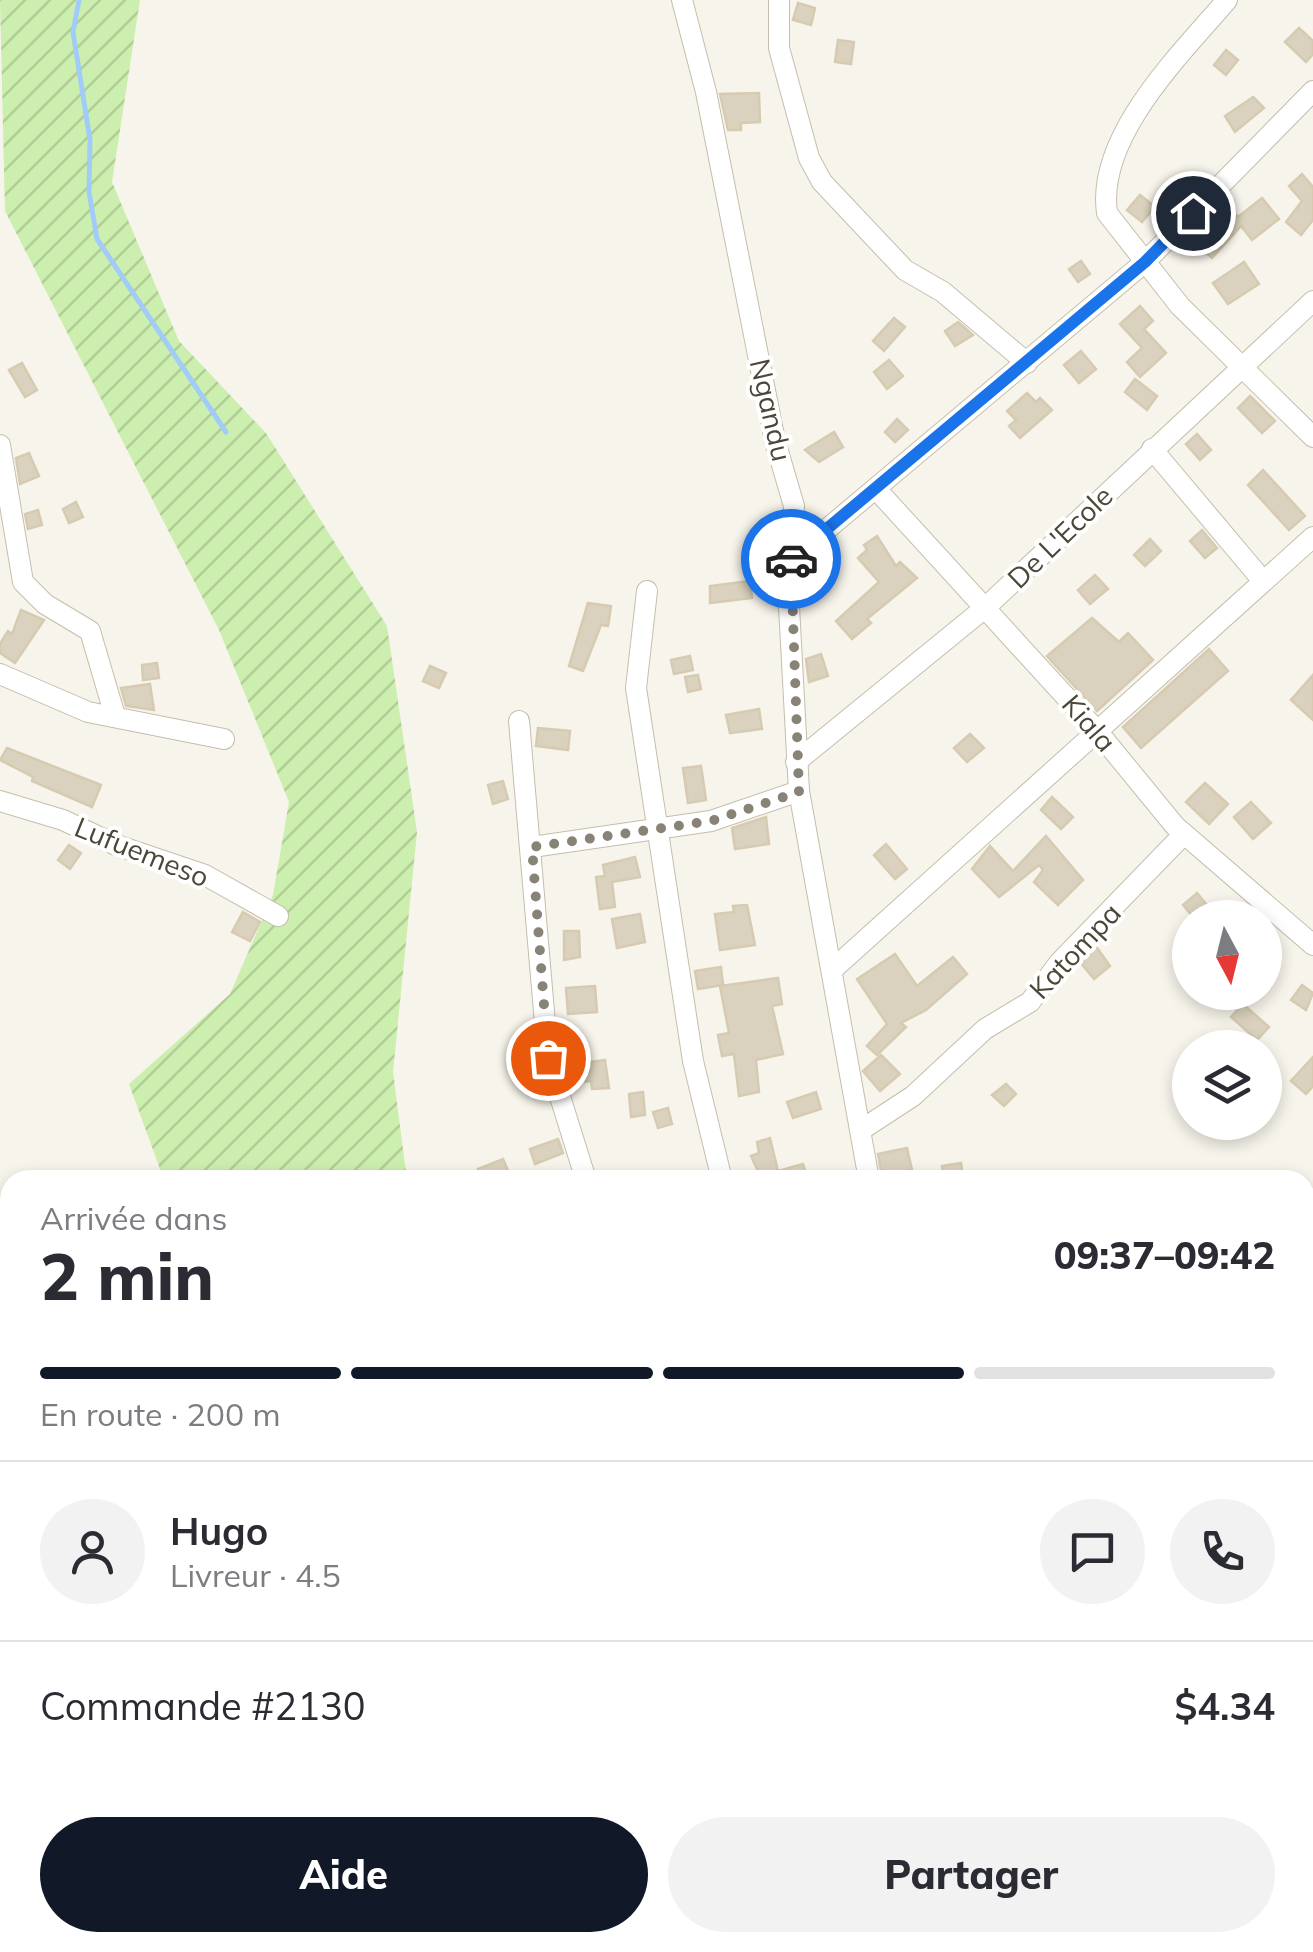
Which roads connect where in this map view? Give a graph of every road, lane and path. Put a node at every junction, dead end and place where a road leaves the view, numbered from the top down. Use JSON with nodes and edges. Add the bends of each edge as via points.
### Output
{"nodes":[{"id":1,"x":682,"y":0,"type":"edge"},
{"id":2,"x":779,"y":0,"type":"edge"},
{"id":3,"x":1227,"y":0,"type":"edge"},
{"id":4,"x":1313,"y":91,"type":"edge"},
{"id":5,"x":1145,"y":262,"type":"junction"},
{"id":6,"x":1313,"y":301,"type":"edge"},
{"id":7,"x":1026,"y":363,"type":"junction"},
{"id":8,"x":1240,"y":365,"type":"junction"},
{"id":9,"x":1313,"y":437,"type":"edge"},
{"id":10,"x":1152,"y":449,"type":"junction"},
{"id":11,"x":1,"y":460,"type":"edge"},
{"id":12,"x":877,"y":490,"type":"junction"},
{"id":13,"x":1313,"y":537,"type":"edge"},
{"id":14,"x":789,"y":561,"type":"junction"},
{"id":15,"x":1263,"y":581,"type":"junction"},
{"id":16,"x":647,"y":591,"type":"dead end"},
{"id":17,"x":986,"y":607,"type":"junction"},
{"id":18,"x":0,"y":674,"type":"edge"},
{"id":19,"x":115,"y":716,"type":"junction"},
{"id":20,"x":519,"y":721,"type":"dead end"},
{"id":21,"x":1098,"y":732,"type":"junction"},
{"id":22,"x":224,"y":739,"type":"dead end"},
{"id":23,"x":796,"y":762,"type":"junction"},
{"id":24,"x":799,"y":792,"type":"junction"},
{"id":25,"x":0,"y":801,"type":"edge"},
{"id":26,"x":656,"y":829,"type":"junction"},
{"id":27,"x":1184,"y":834,"type":"junction"},
{"id":28,"x":532,"y":847,"type":"junction"},
{"id":29,"x":278,"y":916,"type":"dead end"},
{"id":30,"x":1313,"y":945,"type":"edge"},
{"id":31,"x":832,"y":970,"type":"junction"},
{"id":32,"x":861,"y":1130,"type":"junction"},
{"id":33,"x":583,"y":1170,"type":"edge"},
{"id":34,"x":720,"y":1170,"type":"edge"},
{"id":35,"x":867,"y":1170,"type":"edge"}],
"edges":[{"from":1,"to":14,"type":"street","name":"Ngandu","via":[[794,506]]},
{"from":2,"to":7,"type":"street","via":[[779,48],[809,158],[822,182],[905,270],[943,292]]},
{"from":3,"to":5,"type":"street","via":[[1141,102],[1109,173],[1107,212]]},
{"from":4,"to":5,"type":"street"},
{"from":5,"to":7,"type":"street"},
{"from":5,"to":8,"type":"street"},
{"from":6,"to":8,"type":"street","name":"De L'Ecole"},
{"from":7,"to":12,"type":"street"},
{"from":8,"to":9,"type":"street"},
{"from":8,"to":10,"type":"street","name":"De L'Ecole"},
{"from":10,"to":15,"type":"street"},
{"from":10,"to":17,"type":"street","name":"De L'Ecole"},
{"from":11,"to":19,"type":"street","via":[[23,582],[90,631]]},
{"from":12,"to":14,"type":"street"},
{"from":12,"to":17,"type":"street","name":"Kiala"},
{"from":13,"to":15,"type":"street"},
{"from":14,"to":23,"type":"street","name":"Ngandu"},
{"from":15,"to":21,"type":"street"},
{"from":16,"to":26,"type":"street","via":[[636,688]]},
{"from":17,"to":21,"type":"street","name":"Kiala"},
{"from":17,"to":23,"type":"street","name":"De L'Ecole"},
{"from":18,"to":19,"type":"street","via":[[78,708]]},
{"from":19,"to":22,"type":"street"},
{"from":20,"to":28,"type":"street"},
{"from":21,"to":27,"type":"street","name":"Kiala"},
{"from":21,"to":31,"type":"street"},
{"from":23,"to":24,"type":"street","name":"Ngandu"},
{"from":24,"to":26,"type":"street","via":[[711,821]]},
{"from":24,"to":31,"type":"street","name":"Ngandu"},
{"from":25,"to":29,"type":"street","name":"Lufuemeso","via":[[206,875]]},
{"from":26,"to":28,"type":"street"},
{"from":26,"to":34,"type":"street","via":[[693,1061]]},
{"from":27,"to":30,"type":"street","name":"Kiala"},
{"from":27,"to":32,"type":"street","name":"Katompa","via":[[1030,1002],[985,1029],[913,1096]]},
{"from":28,"to":33,"type":"street","via":[[550,1073]]},
{"from":31,"to":32,"type":"street","name":"Ngandu"},
{"from":32,"to":35,"type":"street","name":"Ngandu"}]}
